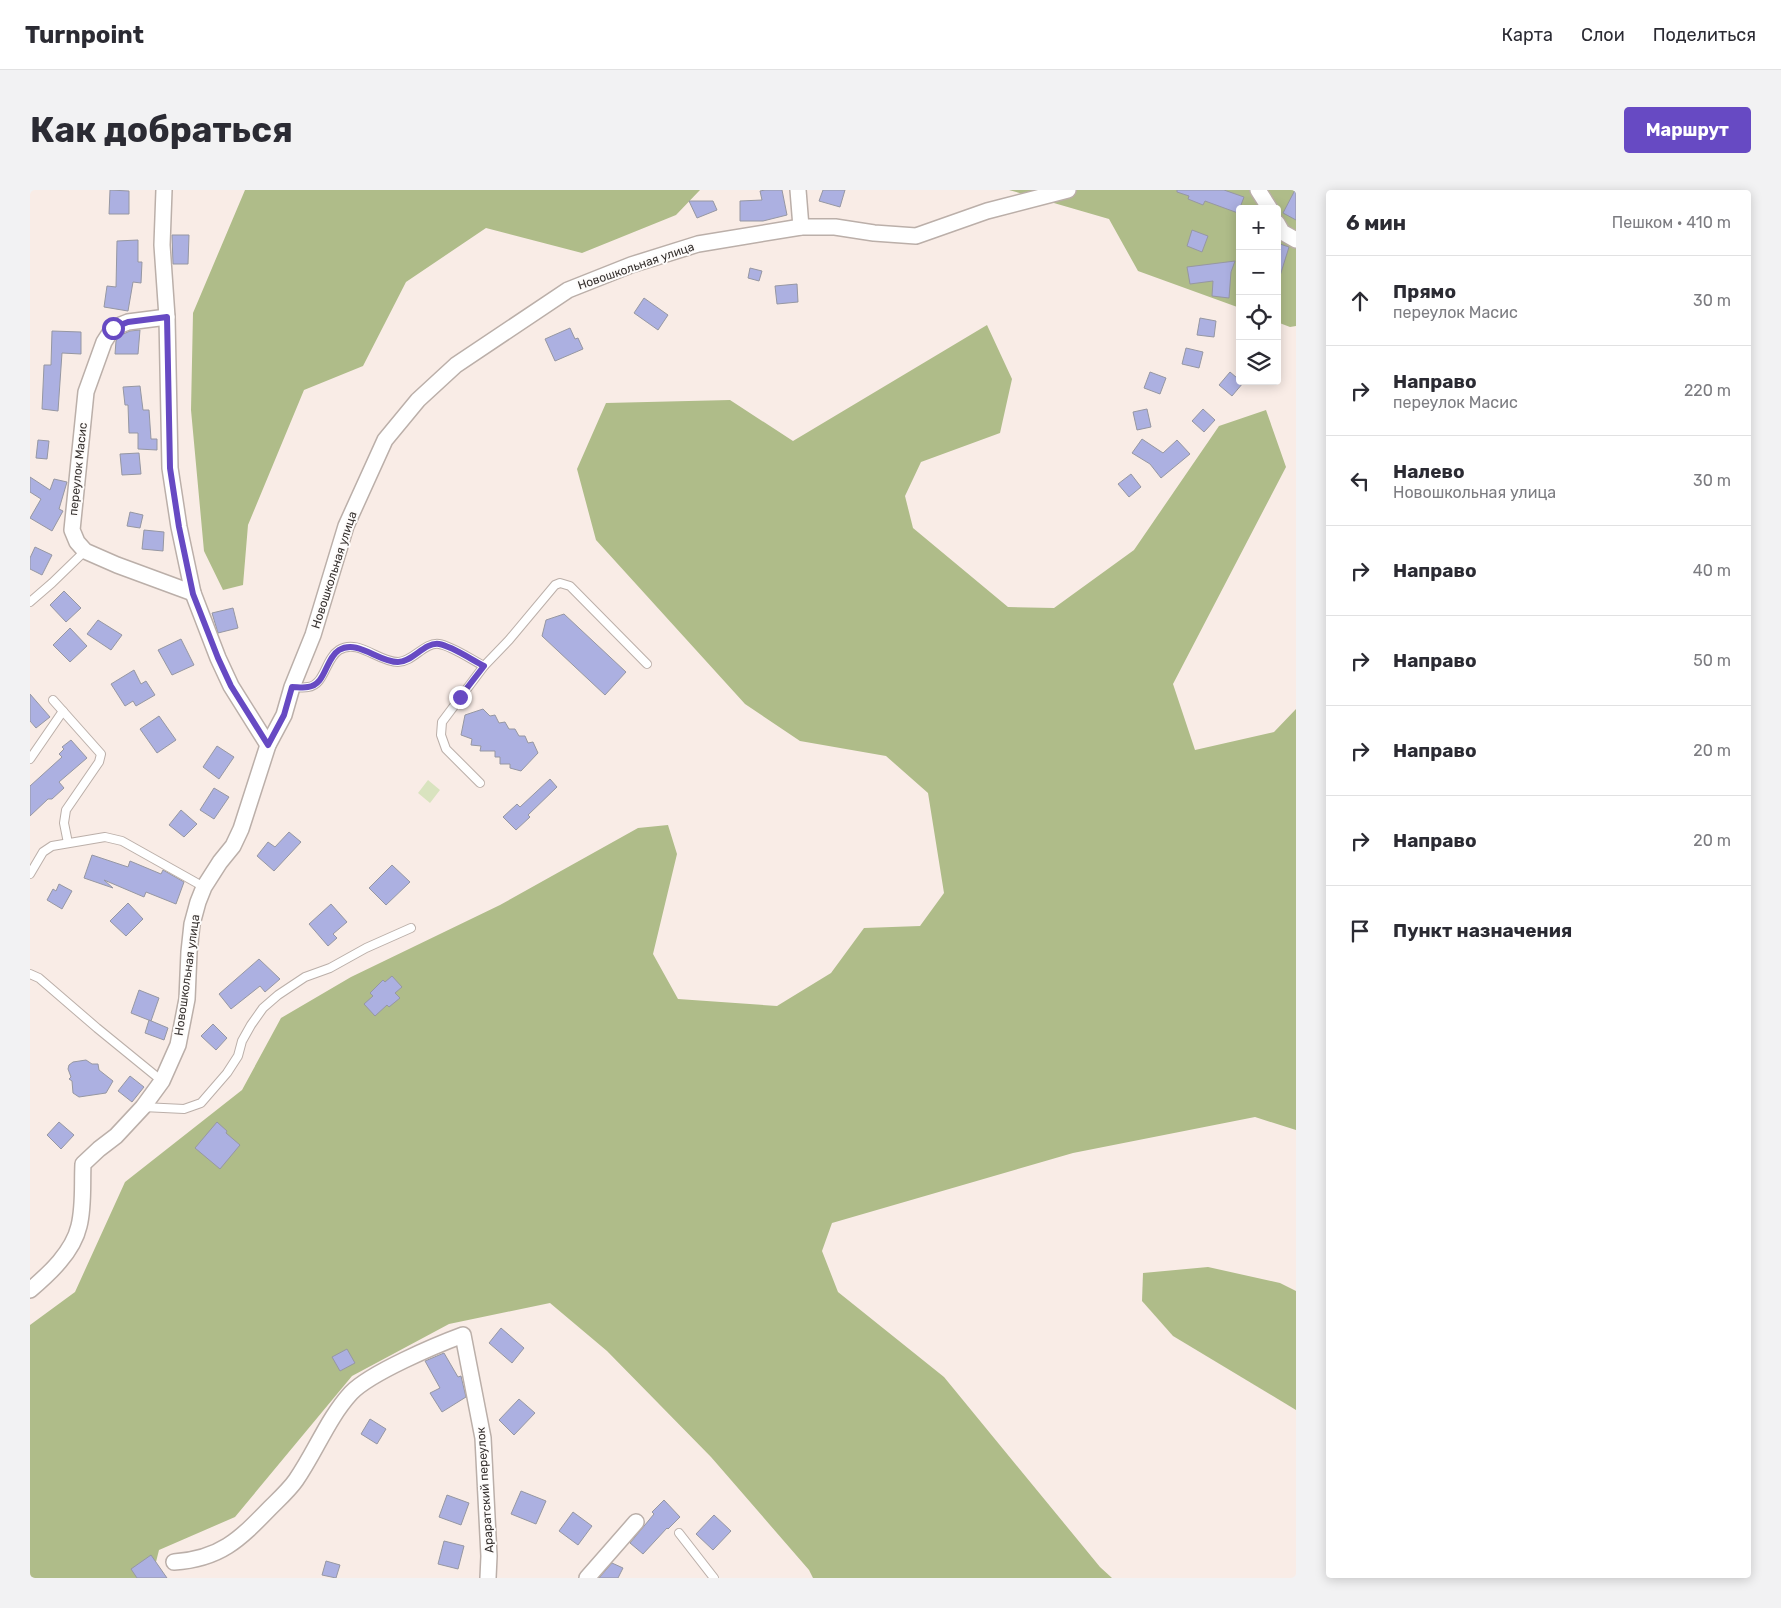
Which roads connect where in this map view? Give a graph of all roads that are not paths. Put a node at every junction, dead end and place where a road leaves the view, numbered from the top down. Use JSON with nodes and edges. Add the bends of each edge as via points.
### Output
{"nodes":[{"id":1,"x":164,"y":190,"type":"edge"},
{"id":2,"x":798,"y":190,"type":"edge"},
{"id":3,"x":1068,"y":190,"type":"edge"},
{"id":4,"x":1258,"y":190,"type":"edge"},
{"id":5,"x":1267,"y":205,"type":"edge"},
{"id":6,"x":801,"y":227,"type":"junction"},
{"id":7,"x":1281,"y":230,"type":"edge"},
{"id":8,"x":1296,"y":240,"type":"edge"},
{"id":9,"x":167,"y":317,"type":"junction"},
{"id":10,"x":85,"y":550,"type":"junction"},
{"id":11,"x":193,"y":594,"type":"junction"},
{"id":12,"x":30,"y":602,"type":"edge"},
{"id":13,"x":648,"y":664,"type":"dead end"},
{"id":14,"x":484,"y":666,"type":"junction"},
{"id":15,"x":292,"y":687,"type":"junction"},
{"id":16,"x":53,"y":700,"type":"dead end"},
{"id":17,"x":63,"y":711,"type":"junction"},
{"id":18,"x":268,"y":745,"type":"junction"},
{"id":19,"x":30,"y":758,"type":"edge"},
{"id":20,"x":480,"y":783,"type":"dead end"},
{"id":21,"x":68,"y":843,"type":"junction"},
{"id":22,"x":30,"y":874,"type":"edge"},
{"id":23,"x":204,"y":887,"type":"junction"},
{"id":24,"x":411,"y":928,"type":"dead end"},
{"id":25,"x":30,"y":974,"type":"edge"},
{"id":26,"x":162,"y":1081,"type":"junction"},
{"id":27,"x":143,"y":1107,"type":"junction"},
{"id":28,"x":30,"y":1290,"type":"edge"},
{"id":29,"x":636,"y":1522,"type":"dead end"},
{"id":30,"x":679,"y":1533,"type":"dead end"},
{"id":31,"x":174,"y":1562,"type":"dead end"},
{"id":32,"x":488,"y":1578,"type":"edge"},
{"id":33,"x":587,"y":1578,"type":"edge"},
{"id":34,"x":714,"y":1578,"type":"edge"}],
"edges":[{"from":1,"to":9,"type":"street","via":[[162,244]]},
{"from":2,"to":6,"type":"street"},
{"from":3,"to":6,"type":"street","name":"Новошкольная улица","via":[[987,211],[916,236],[835,227]]},
{"from":4,"to":5,"type":"street"},
{"from":6,"to":15,"type":"street","name":"Новошкольная улица","via":[[698,244],[568,290],[456,365],[418,400],[385,440],[346,526],[313,635]]},
{"from":7,"to":8,"type":"street"},
{"from":9,"to":10,"type":"street","name":"переулок Масис","via":[[128,322],[113,328],[104,342],[86,392],[72,530],[76,542]]},
{"from":9,"to":11,"type":"street","via":[[170,468]]},
{"from":10,"to":11,"type":"street"},
{"from":10,"to":12,"type":"lane"},
{"from":11,"to":18,"type":"street","via":[[231,686]]},
{"from":13,"to":14,"type":"lane","via":[[570,586],[560,583]]},
{"from":14,"to":15,"type":"lane","via":[[439,644],[397,662],[350,647],[333,656],[314,685]]},
{"from":14,"to":20,"type":"lane","via":[[442,722],[441,735],[446,750]]},
{"from":15,"to":18,"type":"street","name":"Новошкольная улица","via":[[284,715]]},
{"from":16,"to":17,"type":"lane"},
{"from":17,"to":19,"type":"lane"},
{"from":17,"to":21,"type":"lane","via":[[101,754],[99,762],[66,810],[64,823]]},
{"from":18,"to":23,"type":"street","name":"Новошкольная улица","via":[[241,829]]},
{"from":21,"to":22,"type":"lane","via":[[52,846],[43,852]]},
{"from":21,"to":23,"type":"lane","via":[[105,837],[122,841]]},
{"from":23,"to":26,"type":"street","name":"Новошкольная улица","via":[[192,924],[187,999],[178,1045]]},
{"from":24,"to":27,"type":"lane","via":[[330,968],[304,977],[278,994],[263,1008],[242,1040],[238,1056],[227,1073],[201,1103],[184,1109]]},
{"from":25,"to":26,"type":"lane","via":[[39,978]]},
{"from":26,"to":27,"type":"street","name":"Новошкольная улица"},
{"from":27,"to":28,"type":"street","name":"Новошкольная улица","via":[[83,1164],[79,1227],[70,1247]]},
{"from":29,"to":33,"type":"street"},
{"from":30,"to":34,"type":"lane"},
{"from":31,"to":32,"type":"street","name":"Араратский переулок","via":[[220,1552],[248,1531],[296,1481],[332,1418],[352,1391],[378,1374],[463,1336],[483,1438]]}]}
